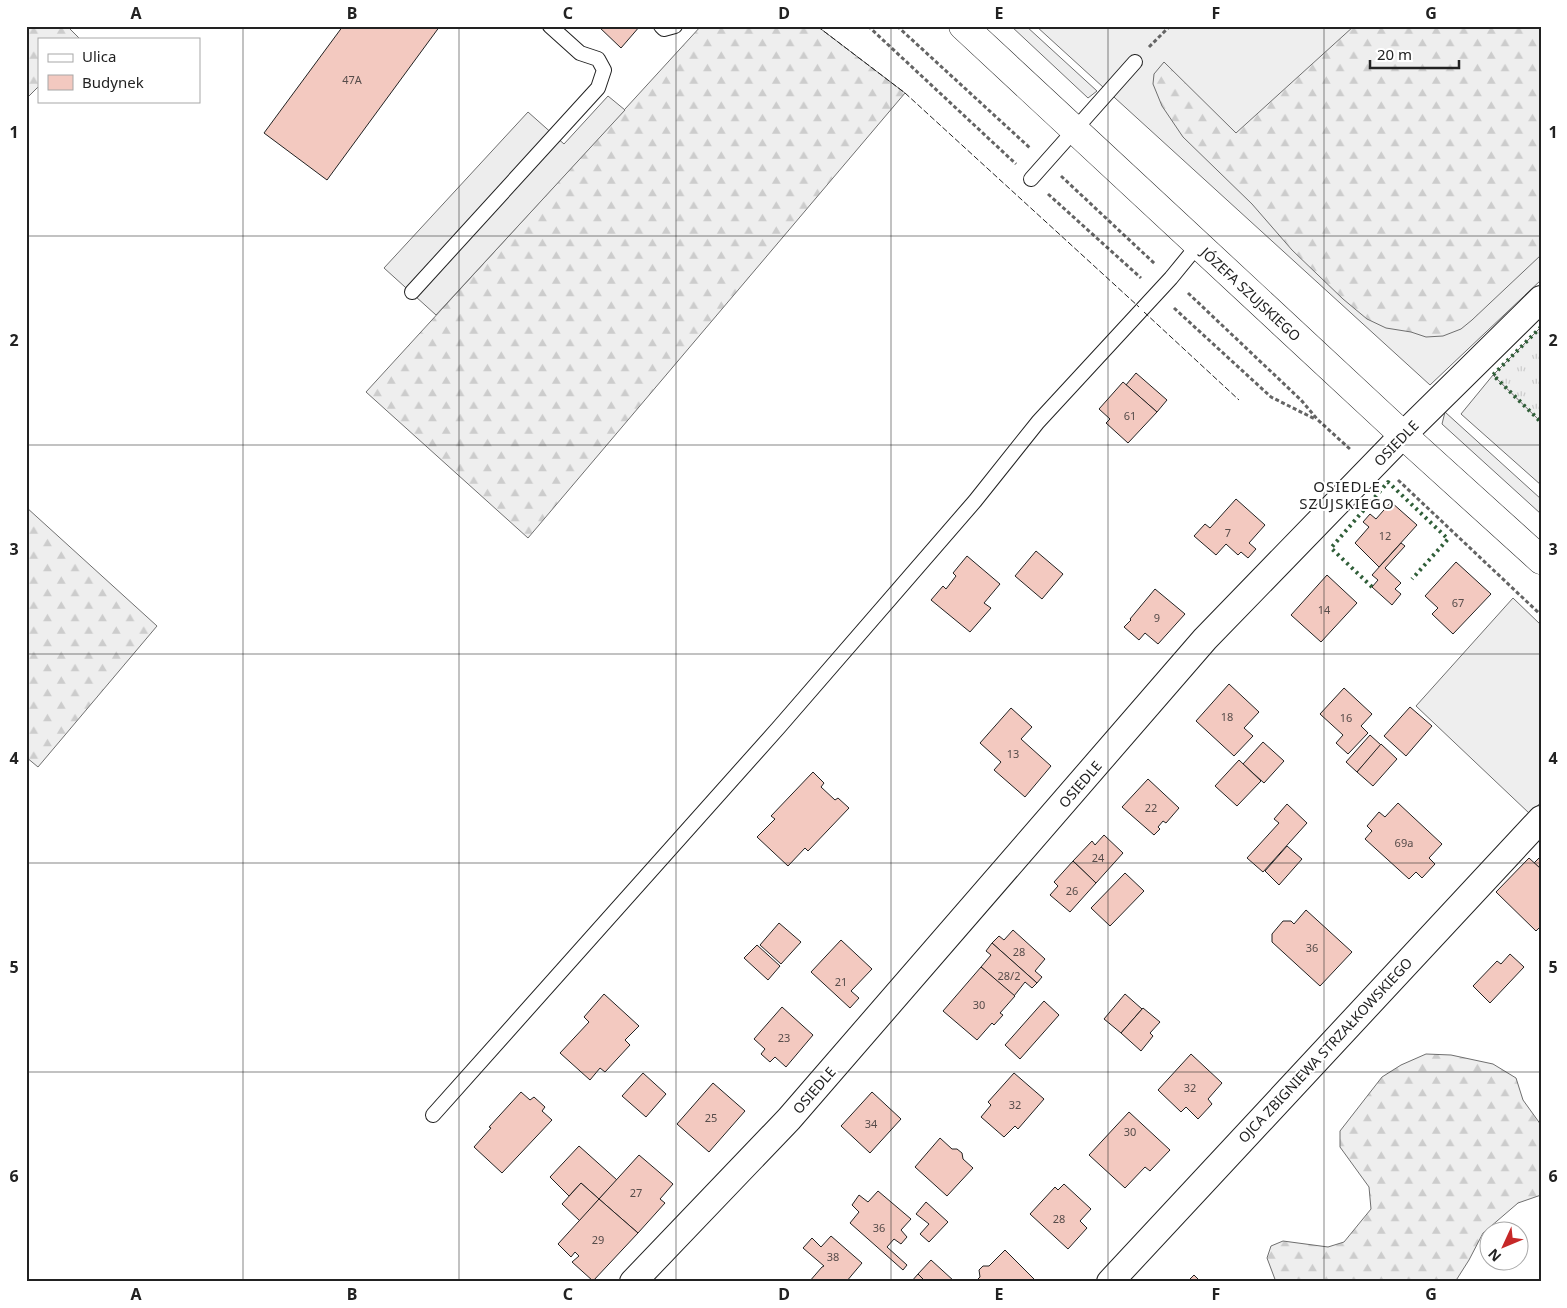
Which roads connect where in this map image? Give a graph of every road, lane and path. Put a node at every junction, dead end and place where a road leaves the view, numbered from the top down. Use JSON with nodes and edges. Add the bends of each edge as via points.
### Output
{"nodes":[{"id":1,"x":550,"y":26,"type":"edge"},
{"id":2,"x":661,"y":26,"type":"edge"},
{"id":3,"x":675,"y":26,"type":"edge"},
{"id":4,"x":868,"y":26,"type":"edge"},
{"id":5,"x":897,"y":26,"type":"edge"},
{"id":6,"x":963,"y":26,"type":"edge"},
{"id":7,"x":1170,"y":26,"type":"edge"},
{"id":8,"x":1135,"y":62,"type":"joint"},
{"id":9,"x":1074,"y":129,"type":"junction"},
{"id":10,"x":1045,"y":162,"type":"junction"},
{"id":11,"x":1031,"y":178,"type":"junction"},
{"id":12,"x":1198,"y":246,"type":"junction"},
{"id":13,"x":1171,"y":278,"type":"junction"},
{"id":14,"x":412,"y":292,"type":"dead end"},
{"id":15,"x":1157,"y":293,"type":"junction"},
{"id":16,"x":1541,"y":299,"type":"edge"},
{"id":17,"x":1318,"y":420,"type":"junction"},
{"id":18,"x":1403,"y":436,"type":"junction"},
{"id":19,"x":1375,"y":465,"type":"junction"},
{"id":20,"x":1541,"y":560,"type":"edge"},
{"id":21,"x":1541,"y":615,"type":"edge"},
{"id":22,"x":1541,"y":819,"type":"edge"},
{"id":23,"x":433,"y":1115,"type":"dead end"},
{"id":24,"x":632,"y":1282,"type":"edge"},
{"id":25,"x":1110,"y":1282,"type":"edge"}],
"edges":[{"from":1,"to":14,"type":"lane","via":[[580,53],[598,59],[604,70],[598,88]]},
{"from":2,"to":3,"type":"lane","via":[[664,29]]},
{"from":4,"to":11,"type":"path"},
{"from":5,"to":10,"type":"path"},
{"from":6,"to":9,"type":"street","name":"JÓZEFA SZUJSKIEGO"},
{"from":7,"to":8,"type":"path"},
{"from":8,"to":9,"type":"lane"},
{"from":9,"to":10,"type":"lane"},
{"from":9,"to":12,"type":"street","name":"JÓZEFA SZUJSKIEGO"},
{"from":10,"to":11,"type":"lane"},
{"from":10,"to":13,"type":"path"},
{"from":11,"to":15,"type":"path"},
{"from":12,"to":13,"type":"lane"},
{"from":12,"to":18,"type":"street","name":"JÓZEFA SZUJSKIEGO"},
{"from":13,"to":15,"type":"lane"},
{"from":13,"to":17,"type":"path","via":[[1301,400]]},
{"from":15,"to":17,"type":"path","via":[[1271,397]]},
{"from":15,"to":23,"type":"lane","via":[[1038,422],[975,501],[812,689]]},
{"from":16,"to":18,"type":"street","name":"OSIEDLE"},
{"from":17,"to":19,"type":"path","via":[[1357,456]]},
{"from":18,"to":19,"type":"street","name":"OSIEDLE"},
{"from":18,"to":20,"type":"street","name":"JÓZEFA SZUJSKIEGO"},
{"from":19,"to":21,"type":"path","via":[[1394,476]]},
{"from":19,"to":24,"type":"street","name":"OSIEDLE","via":[[1205,639],[789,1119]]},
{"from":22,"to":25,"type":"street","name":"OJCA ZBIGNIEWA STRZAŁKOWSKIEGO"}]}
